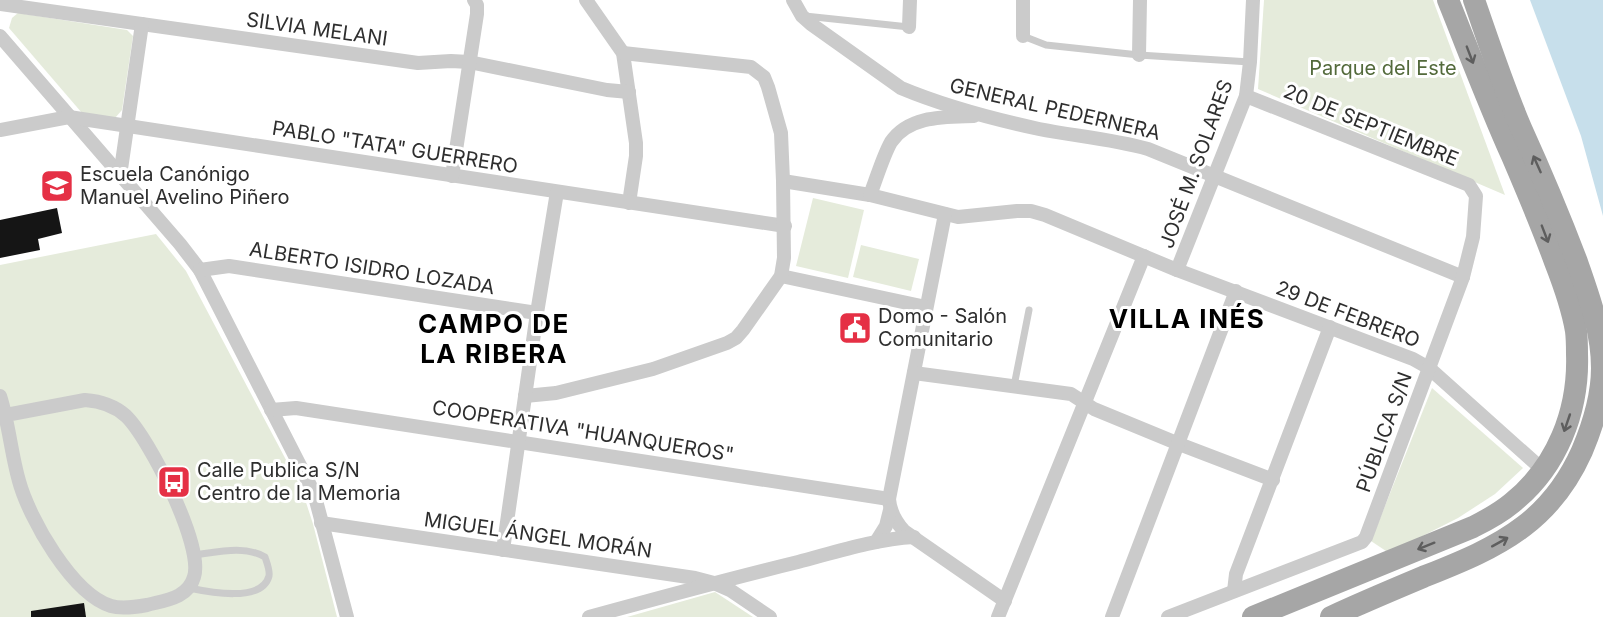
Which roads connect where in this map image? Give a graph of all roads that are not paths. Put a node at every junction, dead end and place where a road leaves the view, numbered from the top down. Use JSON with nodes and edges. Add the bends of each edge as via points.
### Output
{"nodes":[{"id":1,"x":474,"y":0,"type":"edge"},
{"id":2,"x":586,"y":0,"type":"edge"},
{"id":3,"x":794,"y":0,"type":"edge"},
{"id":4,"x":909,"y":0,"type":"edge"},
{"id":5,"x":1023,"y":0,"type":"edge"},
{"id":6,"x":1140,"y":0,"type":"edge"},
{"id":7,"x":1252,"y":0,"type":"edge"},
{"id":8,"x":1448,"y":0,"type":"edge"},
{"id":9,"x":1474,"y":0,"type":"edge"},
{"id":10,"x":0,"y":3,"type":"edge"},
{"id":11,"x":802,"y":16,"type":"junction"},
{"id":12,"x":142,"y":24,"type":"junction"},
{"id":13,"x":909,"y":27,"type":"joint"},
{"id":14,"x":0,"y":36,"type":"edge"},
{"id":15,"x":1023,"y":36,"type":"joint"},
{"id":16,"x":624,"y":53,"type":"junction"},
{"id":17,"x":1139,"y":55,"type":"junction"},
{"id":18,"x":469,"y":62,"type":"junction"},
{"id":19,"x":1250,"y":62,"type":"junction"},
{"id":20,"x":629,"y":92,"type":"junction"},
{"id":21,"x":1246,"y":96,"type":"junction"},
{"id":22,"x":983,"y":115,"type":"junction"},
{"id":23,"x":69,"y":117,"type":"junction"},
{"id":24,"x":127,"y":125,"type":"junction"},
{"id":25,"x":0,"y":130,"type":"edge"},
{"id":26,"x":1215,"y":175,"type":"junction"},
{"id":27,"x":120,"y":176,"type":"junction"},
{"id":28,"x":452,"y":176,"type":"junction"},
{"id":29,"x":783,"y":181,"type":"junction"},
{"id":30,"x":557,"y":192,"type":"junction"},
{"id":31,"x":870,"y":195,"type":"junction"},
{"id":32,"x":1476,"y":196,"type":"joint"},
{"id":33,"x":629,"y":203,"type":"junction"},
{"id":34,"x":945,"y":214,"type":"junction"},
{"id":35,"x":785,"y":226,"type":"junction"},
{"id":36,"x":1144,"y":256,"type":"junction"},
{"id":37,"x":200,"y":270,"type":"junction"},
{"id":38,"x":1177,"y":270,"type":"junction"},
{"id":39,"x":781,"y":276,"type":"junction"},
{"id":40,"x":1462,"y":277,"type":"junction"},
{"id":41,"x":1236,"y":291,"type":"junction"},
{"id":42,"x":926,"y":307,"type":"junction"},
{"id":43,"x":1029,"y":310,"type":"dead end"},
{"id":44,"x":537,"y":313,"type":"junction"},
{"id":45,"x":1330,"y":327,"type":"junction"},
{"id":46,"x":1429,"y":368,"type":"junction"},
{"id":47,"x":914,"y":373,"type":"junction"},
{"id":48,"x":1014,"y":386,"type":"junction"},
{"id":49,"x":0,"y":396,"type":"edge"},
{"id":50,"x":525,"y":396,"type":"junction"},
{"id":51,"x":1086,"y":403,"type":"junction"},
{"id":52,"x":271,"y":410,"type":"junction"},
{"id":53,"x":6,"y":416,"type":"junction"},
{"id":54,"x":519,"y":441,"type":"junction"},
{"id":55,"x":1179,"y":444,"type":"junction"},
{"id":56,"x":1543,"y":470,"type":"junction"},
{"id":57,"x":1273,"y":480,"type":"junction"},
{"id":58,"x":889,"y":504,"type":"junction"},
{"id":59,"x":321,"y":523,"type":"junction"},
{"id":60,"x":914,"y":537,"type":"junction"},
{"id":61,"x":876,"y":542,"type":"junction"},
{"id":62,"x":503,"y":550,"type":"junction"},
{"id":63,"x":195,"y":555,"type":"junction"},
{"id":64,"x":650,"y":572,"type":"junction"},
{"id":65,"x":714,"y":583,"type":"junction"},
{"id":66,"x":189,"y":588,"type":"junction"},
{"id":67,"x":1234,"y":591,"type":"junction"},
{"id":68,"x":658,"y":598,"type":"junction"},
{"id":69,"x":1005,"y":601,"type":"junction"},
{"id":70,"x":347,"y":617,"type":"edge"},
{"id":71,"x":589,"y":617,"type":"edge"},
{"id":72,"x":770,"y":617,"type":"edge"},
{"id":73,"x":999,"y":617,"type":"edge"},
{"id":74,"x":1112,"y":617,"type":"edge"},
{"id":75,"x":1168,"y":617,"type":"edge"},
{"id":76,"x":1253,"y":617,"type":"edge"},
{"id":77,"x":1331,"y":617,"type":"edge"}],
"edges":[{"from":1,"to":18,"type":"street","via":[[477,14]]},
{"from":2,"to":16,"type":"street"},
{"from":3,"to":11,"type":"street","name":"GENERAL PEDERNERA"},
{"from":4,"to":13,"type":"street"},
{"from":5,"to":15,"type":"street"},
{"from":6,"to":17,"type":"street"},
{"from":7,"to":19,"type":"street","name":"JOSÉ M. SOLARES"},
{"from":8,"to":56,"type":"main road","one_way":true,"via":[[1542,226],[1575,326],[1575,398],[1562,437]]},
{"from":77,"to":9,"type":"main road","one_way":true,"via":[[1455,565],[1504,541],[1526,525],[1562,487],[1596,415],[1602,369],[1589,297],[1512,107]]},
{"from":10,"to":12,"type":"street","name":"SILVIA MELANI"},
{"from":11,"to":13,"type":"lane"},
{"from":11,"to":22,"type":"street","name":"GENERAL PEDERNERA","via":[[901,88]]},
{"from":12,"to":18,"type":"street","name":"SILVIA MELANI","via":[[418,63]]},
{"from":12,"to":24,"type":"street"},
{"from":14,"to":23,"type":"street"},
{"from":15,"to":17,"type":"lane","via":[[1046,45]]},
{"from":16,"to":20,"type":"street"},
{"from":16,"to":29,"type":"street","via":[[751,67],[760,73],[781,133]]},
{"from":17,"to":19,"type":"lane"},
{"from":18,"to":20,"type":"street","name":"SILVIA MELANI"},
{"from":18,"to":28,"type":"street"},
{"from":19,"to":21,"type":"street","name":"JOSÉ M. SOLARES"},
{"from":20,"to":33,"type":"street","via":[[636,143]]},
{"from":21,"to":26,"type":"street","name":"JOSÉ M. SOLARES"},
{"from":21,"to":32,"type":"street","name":"20 DE SEPTIEMBRE","via":[[1468,185]]},
{"from":22,"to":26,"type":"street","name":"GENERAL PEDERNERA","via":[[1135,145]]},
{"from":22,"to":31,"type":"street","via":[[936,118],[900,131],[890,144]]},
{"from":23,"to":24,"type":"street","name":"PABLO \"TATA\" GUERRERO"},
{"from":23,"to":25,"type":"street","name":"PABLO \"TATA\" GUERRERO"},
{"from":23,"to":27,"type":"street"},
{"from":24,"to":27,"type":"street"},
{"from":24,"to":28,"type":"street","name":"PABLO \"TATA\" GUERRERO"},
{"from":26,"to":38,"type":"street","name":"JOSÉ M. SOLARES"},
{"from":26,"to":40,"type":"street","name":"GENERAL PEDERNERA"},
{"from":27,"to":37,"type":"street"},
{"from":28,"to":30,"type":"street","name":"PABLO \"TATA\" GUERRERO"},
{"from":29,"to":31,"type":"street"},
{"from":29,"to":35,"type":"street"},
{"from":30,"to":33,"type":"street","name":"PABLO \"TATA\" GUERRERO"},
{"from":30,"to":44,"type":"street"},
{"from":31,"to":34,"type":"street"},
{"from":32,"to":40,"type":"street","name":"PÚBLICA S/N","via":[[1473,237]]},
{"from":33,"to":35,"type":"street","name":"PABLO \"TATA\" GUERRERO"},
{"from":34,"to":36,"type":"street","via":[[958,217],[1031,211]]},
{"from":34,"to":42,"type":"street"},
{"from":35,"to":39,"type":"street"},
{"from":36,"to":38,"type":"street","name":"29 DE FEBRERO"},
{"from":36,"to":51,"type":"street"},
{"from":37,"to":44,"type":"street","name":"ALBERTO ISIDRO LOZADA","via":[[229,266]]},
{"from":37,"to":52,"type":"street"},
{"from":38,"to":41,"type":"street","name":"29 DE FEBRERO"},
{"from":39,"to":42,"type":"street"},
{"from":39,"to":50,"type":"street","via":[[743,330],[727,343],[653,369],[556,393]]},
{"from":40,"to":46,"type":"street","name":"PÚBLICA S/N"},
{"from":41,"to":45,"type":"street","name":"29 DE FEBRERO"},
{"from":41,"to":55,"type":"street"},
{"from":42,"to":47,"type":"street"},
{"from":43,"to":48,"type":"lane"},
{"from":44,"to":50,"type":"street"},
{"from":45,"to":46,"type":"street","name":"29 DE FEBRERO"},
{"from":45,"to":57,"type":"street"},
{"from":46,"to":56,"type":"street","name":"29 DE FEBRERO"},
{"from":46,"to":67,"type":"street","name":"PÚBLICA S/N","via":[[1362,542]]},
{"from":47,"to":48,"type":"street"},
{"from":47,"to":58,"type":"street"},
{"from":48,"to":51,"type":"street","via":[[1071,394]]},
{"from":49,"to":53,"type":"street"},
{"from":50,"to":54,"type":"street"},
{"from":51,"to":55,"type":"street"},
{"from":51,"to":69,"type":"street"},
{"from":52,"to":54,"type":"street","name":"COOPERATIVA \"HUANQUEROS\"","via":[[296,408]]},
{"from":52,"to":59,"type":"street","via":[[314,493]]},
{"from":53,"to":63,"type":"street","via":[[85,400],[94,400],[125,415],[176,501]]},
{"from":53,"to":66,"type":"street","via":[[18,479],[32,515],[57,558],[87,591],[100,602],[128,607],[172,599]]},
{"from":54,"to":58,"type":"street","name":"COOPERATIVA \"HUANQUEROS\""},
{"from":54,"to":62,"type":"street"},
{"from":55,"to":57,"type":"street"},
{"from":55,"to":74,"type":"street"},
{"from":56,"to":76,"type":"main road","one_way":true,"via":[[1511,504],[1473,527]]},
{"from":57,"to":67,"type":"street","via":[[1236,574]]},
{"from":58,"to":60,"type":"street","via":[[898,524]]},
{"from":58,"to":61,"type":"street","via":[[886,526]]},
{"from":59,"to":62,"type":"street","name":"MIGUEL ÁNGEL MORÁN"},
{"from":59,"to":70,"type":"street"},
{"from":60,"to":61,"type":"street"},
{"from":60,"to":69,"type":"street"},
{"from":61,"to":65,"type":"street"},
{"from":62,"to":64,"type":"street","name":"MIGUEL ÁNGEL MORÁN"},
{"from":63,"to":66,"type":"street","via":[[195,574]]},
{"from":63,"to":66,"type":"lane","via":[[256,552],[265,557],[269,577],[262,586],[244,594]]},
{"from":64,"to":65,"type":"street","name":"MIGUEL ÁNGEL MORÁN"},
{"from":64,"to":68,"type":"street","via":[[661,585]]},
{"from":65,"to":68,"type":"street"},
{"from":65,"to":72,"type":"street"},
{"from":67,"to":75,"type":"street"},
{"from":68,"to":71,"type":"street"},
{"from":69,"to":73,"type":"street"}]}
